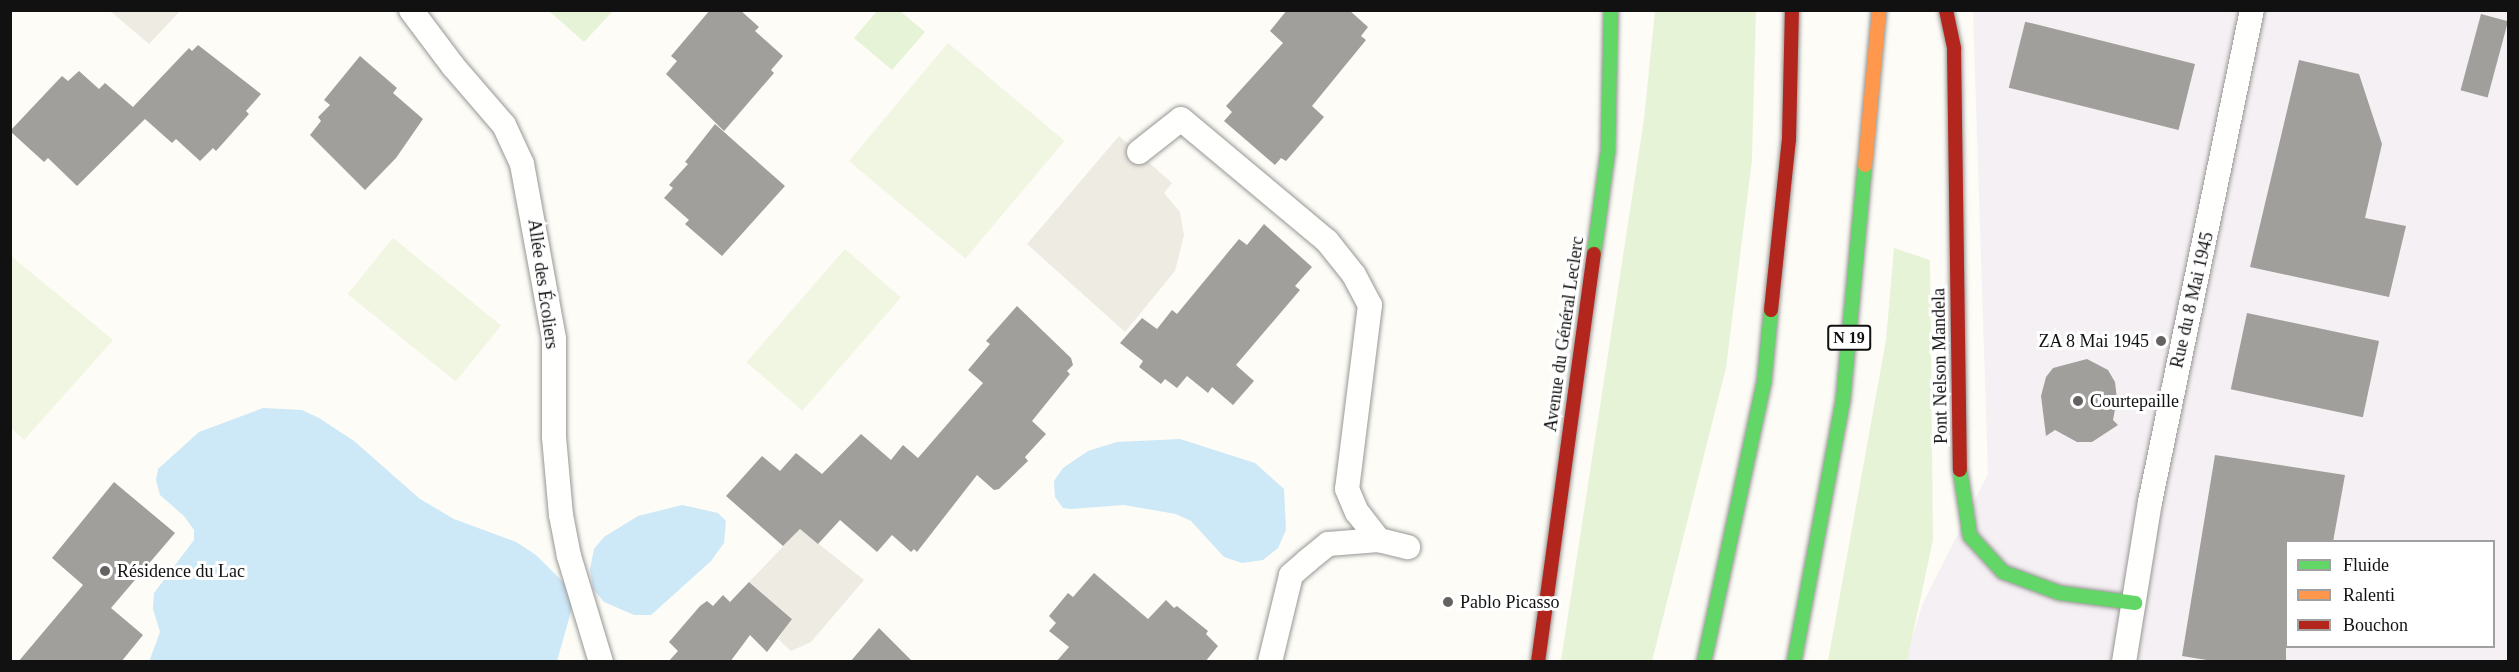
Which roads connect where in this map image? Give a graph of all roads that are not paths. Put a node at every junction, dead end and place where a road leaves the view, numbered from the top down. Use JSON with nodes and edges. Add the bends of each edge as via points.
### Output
{"nodes":[{"id":1,"x":411,"y":10,"type":"edge"},
{"id":2,"x":1611,"y":10,"type":"edge"},
{"id":3,"x":1792,"y":10,"type":"edge"},
{"id":4,"x":1879,"y":10,"type":"edge"},
{"id":5,"x":1946,"y":10,"type":"edge"},
{"id":6,"x":2252,"y":10,"type":"edge"},
{"id":7,"x":1139,"y":152,"type":"dead end"},
{"id":8,"x":1764,"y":383,"type":"junction"},
{"id":9,"x":1379,"y":540,"type":"junction"},
{"id":10,"x":1408,"y":548,"type":"dead end"},
{"id":11,"x":1705,"y":584,"type":"dead end"},
{"id":12,"x":2135,"y":603,"type":"junction"},
{"id":13,"x":601,"y":662,"type":"edge"},
{"id":14,"x":1270,"y":662,"type":"edge"},
{"id":15,"x":1538,"y":662,"type":"edge"},
{"id":16,"x":1704,"y":662,"type":"edge"},
{"id":17,"x":1794,"y":662,"type":"edge"},
{"id":18,"x":2124,"y":662,"type":"edge"}],
"edges":[{"from":1,"to":13,"type":"street","name":"Allée des Écoliers","via":[[504,125],[522,164],[554,339],[554,437],[561,514],[569,556]]},
{"from":2,"to":15,"type":"main road","name":"Avenue du Général Leclerc","via":[[1608,150]]},
{"from":3,"to":8,"type":"main road","via":[[1790,139]]},
{"from":4,"to":17,"type":"main road","number":"N 19","via":[[1843,400]]},
{"from":5,"to":12,"type":"main road","name":"Pont Nelson Mandela","via":[[1954,49],[1960,480],[1970,536],[2003,572],[2028,584],[2060,593]]},
{"from":6,"to":12,"type":"street","name":"Rue du 8 Mai 1945","via":[[2152,490]]},
{"from":7,"to":9,"type":"street","via":[[1181,119],[1327,242],[1354,275],[1370,305],[1347,489],[1357,512]]},
{"from":8,"to":11,"type":"main road"},
{"from":8,"to":16,"type":"main road"},
{"from":9,"to":10,"type":"street"},
{"from":9,"to":14,"type":"street","via":[[1328,544],[1291,575]]},
{"from":12,"to":18,"type":"street","name":"Rue du 8 Mai 1945"}]}
